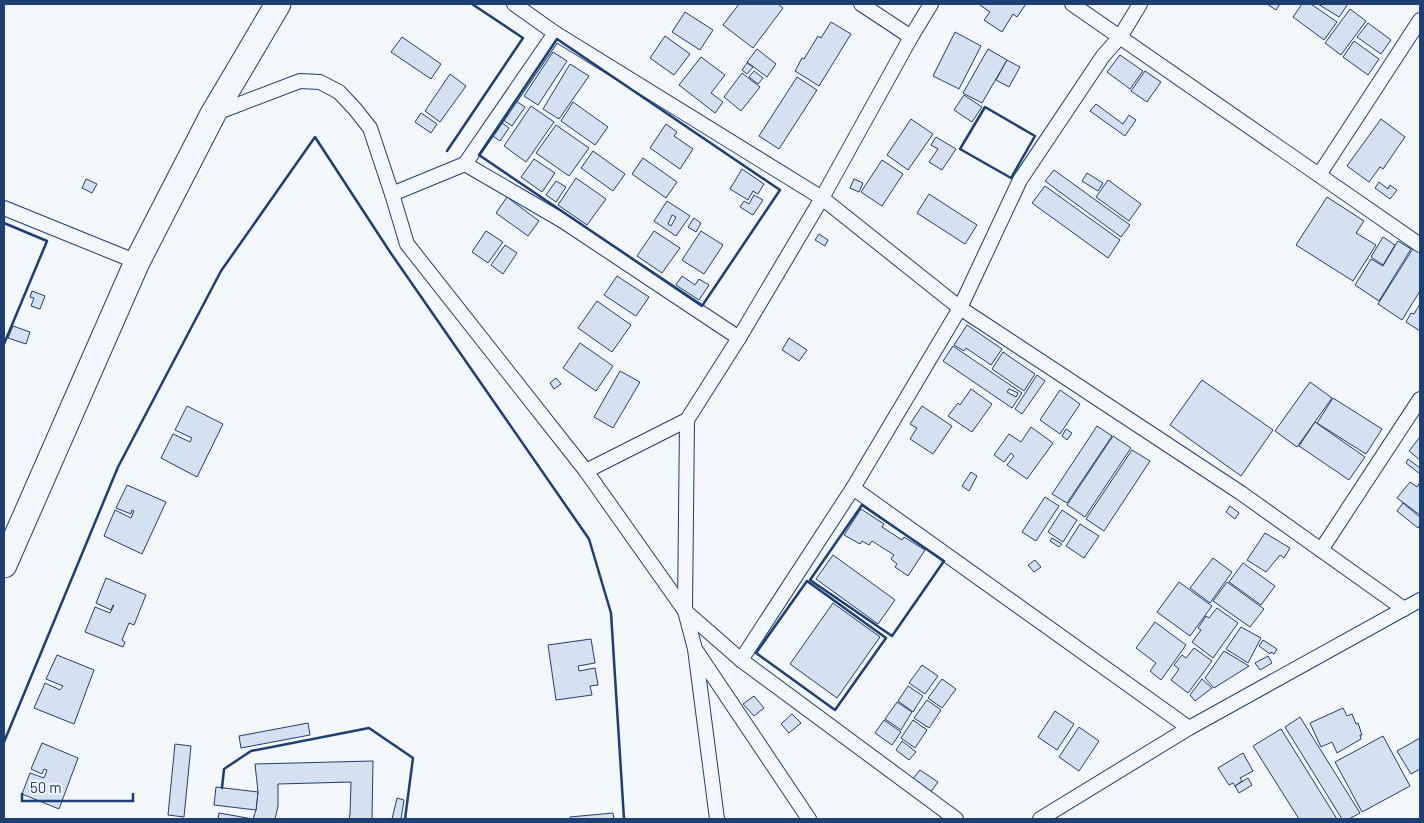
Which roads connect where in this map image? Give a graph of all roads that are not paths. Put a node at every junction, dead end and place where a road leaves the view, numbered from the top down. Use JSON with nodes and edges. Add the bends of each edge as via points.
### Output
{"nodes":[{"id":1,"x":278,"y":4,"type":"edge"},
{"id":2,"x":514,"y":4,"type":"edge"},
{"id":3,"x":862,"y":4,"type":"edge"},
{"id":4,"x":931,"y":4,"type":"edge"},
{"id":5,"x":1072,"y":4,"type":"edge"},
{"id":6,"x":1140,"y":4,"type":"edge"},
{"id":7,"x":1420,"y":20,"type":"edge"},
{"id":8,"x":555,"y":33,"type":"junction"},
{"id":9,"x":911,"y":37,"type":"junction"},
{"id":10,"x":1120,"y":37,"type":"junction"},
{"id":11,"x":213,"y":114,"type":"junction"},
{"id":12,"x":465,"y":164,"type":"junction"},
{"id":13,"x":1319,"y":175,"type":"junction"},
{"id":14,"x":392,"y":194,"type":"junction"},
{"id":15,"x":822,"y":198,"type":"junction"},
{"id":16,"x":4,"y":208,"type":"edge"},
{"id":17,"x":1420,"y":245,"type":"edge"},
{"id":18,"x":137,"y":262,"type":"junction"},
{"id":19,"x":960,"y":308,"type":"junction"},
{"id":20,"x":739,"y":338,"type":"junction"},
{"id":21,"x":1420,"y":399,"type":"edge"},
{"id":22,"x":687,"y":420,"type":"junction"},
{"id":23,"x":586,"y":472,"type":"junction"},
{"id":24,"x":853,"y":488,"type":"junction"},
{"id":25,"x":1321,"y":550,"type":"junction"},
{"id":26,"x":4,"y":565,"type":"edge"},
{"id":27,"x":1420,"y":600,"type":"edge"},
{"id":28,"x":1404,"y":609,"type":"junction"},
{"id":29,"x":685,"y":611,"type":"junction"},
{"id":30,"x":695,"y":649,"type":"junction"},
{"id":31,"x":740,"y":660,"type":"junction"},
{"id":32,"x":1189,"y":728,"type":"junction"},
{"id":33,"x":717,"y":819,"type":"edge"},
{"id":34,"x":809,"y":819,"type":"edge"},
{"id":35,"x":956,"y":819,"type":"edge"},
{"id":36,"x":1040,"y":819,"type":"edge"}],
"edges":[{"from":1,"to":11,"type":"highway"},
{"from":2,"to":8,"type":"street"},
{"from":3,"to":9,"type":"street"},
{"from":4,"to":9,"type":"street"},
{"from":5,"to":10,"type":"street"},
{"from":6,"to":10,"type":"street"},
{"from":7,"to":13,"type":"street"},
{"from":8,"to":12,"type":"street"},
{"from":8,"to":15,"type":"street"},
{"from":9,"to":15,"type":"street"},
{"from":10,"to":13,"type":"street"},
{"from":10,"to":19,"type":"street","via":[[1020,180]]},
{"from":11,"to":14,"type":"street","via":[[300,81],[320,82],[339,92],[370,128]]},
{"from":11,"to":18,"type":"highway"},
{"from":12,"to":14,"type":"street"},
{"from":12,"to":20,"type":"street","via":[[563,220]]},
{"from":13,"to":17,"type":"street"},
{"from":14,"to":23,"type":"street","via":[[407,244]]},
{"from":15,"to":19,"type":"street"},
{"from":15,"to":20,"type":"street"},
{"from":16,"to":18,"type":"street"},
{"from":18,"to":26,"type":"highway"},
{"from":19,"to":24,"type":"street"},
{"from":19,"to":25,"type":"street"},
{"from":20,"to":22,"type":"street"},
{"from":21,"to":25,"type":"street"},
{"from":22,"to":23,"type":"street"},
{"from":22,"to":29,"type":"street"},
{"from":23,"to":29,"type":"street"},
{"from":24,"to":31,"type":"street"},
{"from":24,"to":32,"type":"street"},
{"from":25,"to":28,"type":"street"},
{"from":27,"to":28,"type":"street"},
{"from":28,"to":32,"type":"street"},
{"from":29,"to":30,"type":"street"},
{"from":29,"to":31,"type":"street"},
{"from":30,"to":33,"type":"street"},
{"from":30,"to":34,"type":"street"},
{"from":31,"to":35,"type":"street"},
{"from":32,"to":36,"type":"street"}]}
